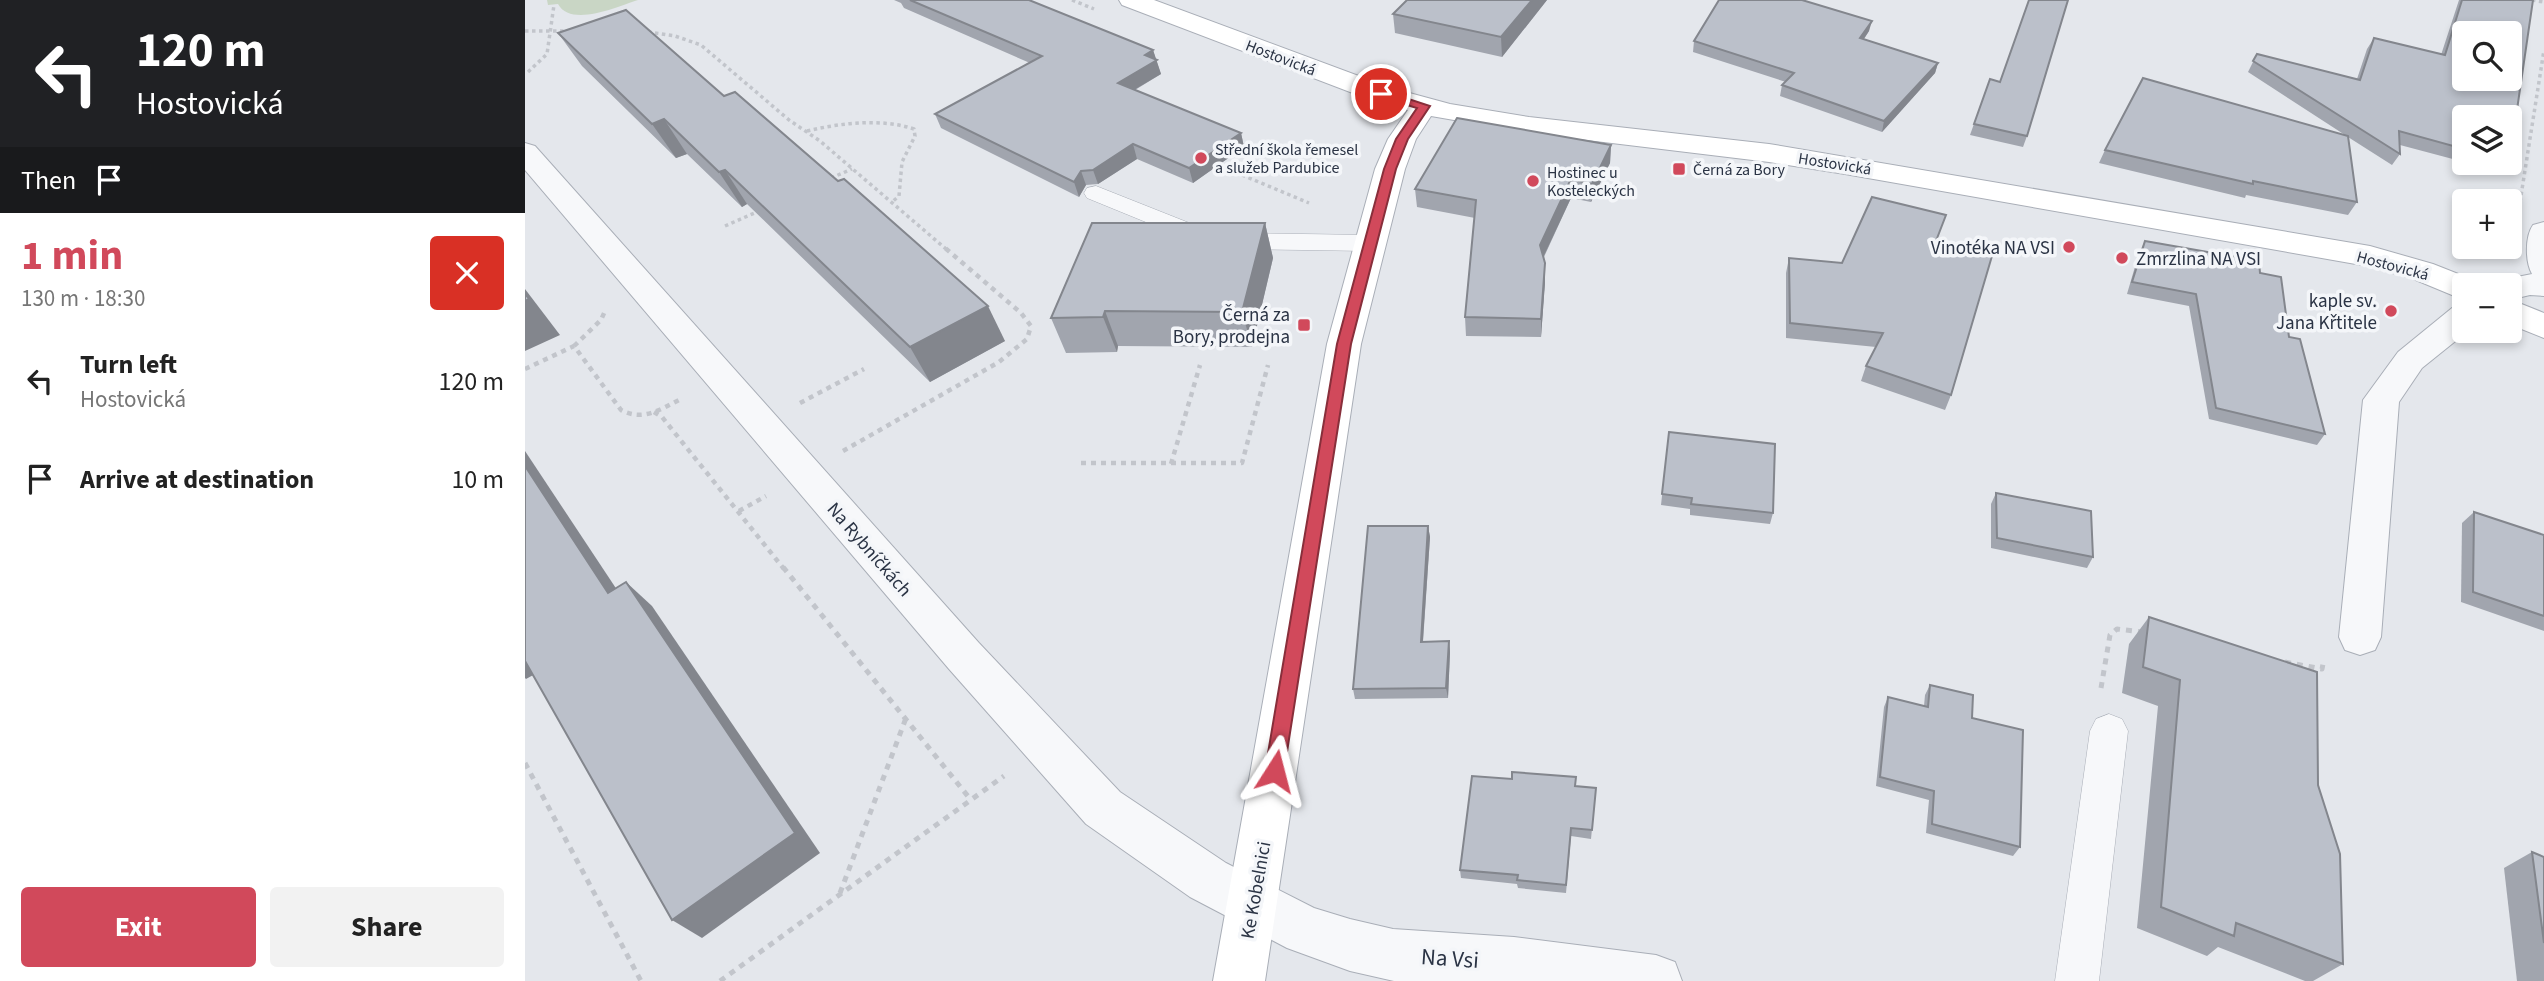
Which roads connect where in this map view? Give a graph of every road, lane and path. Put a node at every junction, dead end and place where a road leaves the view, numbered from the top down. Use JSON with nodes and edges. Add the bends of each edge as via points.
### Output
{"nodes":[{"id":1,"x":1131,"y":0,"type":"edge"},
{"id":2,"x":2532,"y":0,"type":"edge"},
{"id":3,"x":2544,"y":2,"type":"edge"},
{"id":4,"x":554,"y":5,"type":"dead end"},
{"id":5,"x":525,"y":31,"type":"edge"},
{"id":6,"x":550,"y":31,"type":"junction"},
{"id":7,"x":569,"y":31,"type":"edge"},
{"id":8,"x":638,"y":31,"type":"edge"},
{"id":9,"x":2544,"y":50,"type":"edge"},
{"id":10,"x":528,"y":72,"type":"dead end"},
{"id":11,"x":1424,"y":106,"type":"junction"},
{"id":12,"x":806,"y":132,"type":"junction"},
{"id":13,"x":525,"y":152,"type":"edge"},
{"id":14,"x":852,"y":169,"type":"junction"},
{"id":15,"x":1242,"y":175,"type":"dead end"},
{"id":16,"x":829,"y":179,"type":"edge"},
{"id":17,"x":2522,"y":189,"type":"edge"},
{"id":18,"x":1096,"y":193,"type":"dead end"},
{"id":19,"x":892,"y":202,"type":"junction"},
{"id":20,"x":1314,"y":205,"type":"dead end"},
{"id":21,"x":759,"y":211,"type":"edge"},
{"id":22,"x":725,"y":226,"type":"dead end"},
{"id":23,"x":2544,"y":232,"type":"edge"},
{"id":24,"x":1369,"y":243,"type":"junction"},
{"id":25,"x":2544,"y":267,"type":"edge"},
{"id":26,"x":2452,"y":284,"type":"edge"},
{"id":27,"x":2544,"y":285,"type":"edge"},
{"id":28,"x":2522,"y":286,"type":"edge"},
{"id":29,"x":605,"y":304,"type":"dead end"},
{"id":30,"x":2522,"y":316,"type":"edge"},
{"id":31,"x":2452,"y":326,"type":"edge"},
{"id":32,"x":2544,"y":327,"type":"edge"},
{"id":33,"x":574,"y":346,"type":"junction"},
{"id":34,"x":1199,"y":365,"type":"dead end"},
{"id":35,"x":1268,"y":365,"type":"dead end"},
{"id":36,"x":525,"y":369,"type":"edge"},
{"id":37,"x":864,"y":369,"type":"dead end"},
{"id":38,"x":722,"y":378,"type":"junction"},
{"id":39,"x":654,"y":412,"type":"junction"},
{"id":40,"x":908,"y":412,"type":"dead end"},
{"id":41,"x":762,"y":424,"type":"junction"},
{"id":42,"x":1081,"y":463,"type":"dead end"},
{"id":43,"x":1171,"y":464,"type":"junction"},
{"id":44,"x":2154,"y":635,"type":"edge"},
{"id":45,"x":2360,"y":638,"type":"dead end"},
{"id":46,"x":2323,"y":659,"type":"dead end"},
{"id":47,"x":2283,"y":661,"type":"edge"},
{"id":48,"x":906,"y":718,"type":"junction"},
{"id":49,"x":2109,"y":731,"type":"joint"},
{"id":50,"x":1044,"y":746,"type":"junction"},
{"id":51,"x":525,"y":763,"type":"edge"},
{"id":52,"x":971,"y":800,"type":"junction"},
{"id":53,"x":840,"y":894,"type":"junction"},
{"id":54,"x":1253,"y":904,"type":"junction"},
{"id":55,"x":641,"y":981,"type":"edge"},
{"id":56,"x":720,"y":981,"type":"edge"},
{"id":57,"x":1239,"y":981,"type":"edge"},
{"id":58,"x":1656,"y":981,"type":"edge"},
{"id":59,"x":2077,"y":981,"type":"edge"}],
"edges":[{"from":1,"to":11,"type":"main road","name":"Hostovická"},
{"from":2,"to":3,"type":"path"},
{"from":4,"to":6,"type":"path"},
{"from":5,"to":6,"type":"path"},
{"from":6,"to":7,"type":"path"},
{"from":6,"to":10,"type":"path","via":[[547,54]]},
{"from":8,"to":12,"type":"path","via":[[701,45]]},
{"from":9,"to":17,"type":"path"},
{"from":11,"to":24,"type":"main road","name":"Ke Kobelnici","via":[[1402,139]]},
{"from":11,"to":26,"type":"main road","name":"Hostovická","via":[[1529,125],[1845,164],[2330,249],[2394,262]]},
{"from":12,"to":14,"type":"path"},
{"from":12,"to":19,"type":"path","via":[[842,125],[896,124],[914,129],[902,162],[899,196]]},
{"from":13,"to":38,"type":"street","name":"Na Rybníčkách"},
{"from":14,"to":16,"type":"path"},
{"from":14,"to":19,"type":"path"},
{"from":15,"to":20,"type":"path"},
{"from":18,"to":24,"type":"lane","via":[[1202,237]]},
{"from":19,"to":40,"type":"path","via":[[1031,326],[1019,348]]},
{"from":21,"to":22,"type":"path"},
{"from":23,"to":25,"type":"street"},
{"from":24,"to":54,"type":"main road","name":"Ke Kobelnici","via":[[1344,344]]},
{"from":27,"to":28,"type":"street"},
{"from":29,"to":33,"type":"path","via":[[601,320]]},
{"from":30,"to":32,"type":"main road"},
{"from":31,"to":45,"type":"street","via":[[2410,360],[2381,400]]},
{"from":33,"to":36,"type":"path"},
{"from":33,"to":39,"type":"path","via":[[621,410],[642,417]]},
{"from":34,"to":43,"type":"path"},
{"from":35,"to":43,"type":"path","via":[[1242,463]]},
{"from":37,"to":41,"type":"path"},
{"from":38,"to":39,"type":"path"},
{"from":38,"to":41,"type":"street","name":"Na Rybníčkách"},
{"from":39,"to":48,"type":"path"},
{"from":41,"to":50,"type":"street","name":"Na Rybníčkách"},
{"from":42,"to":43,"type":"path"},
{"from":44,"to":49,"type":"path","via":[[2117,629],[2110,635],[2097,713]]},
{"from":46,"to":47,"type":"path","via":[[2322,669]]},
{"from":48,"to":52,"type":"path"},
{"from":48,"to":53,"type":"path"},
{"from":49,"to":59,"type":"lane"},
{"from":50,"to":52,"type":"path"},
{"from":50,"to":54,"type":"street","name":"Na Rybníčkách","via":[[1103,808],[1171,857]]},
{"from":51,"to":55,"type":"path"},
{"from":52,"to":53,"type":"path"},
{"from":53,"to":56,"type":"path"},
{"from":54,"to":57,"type":"main road","name":"Ke Kobelnici"},
{"from":54,"to":58,"type":"street","name":"Na Vsi","via":[[1305,930],[1394,955],[1514,962]]}]}
